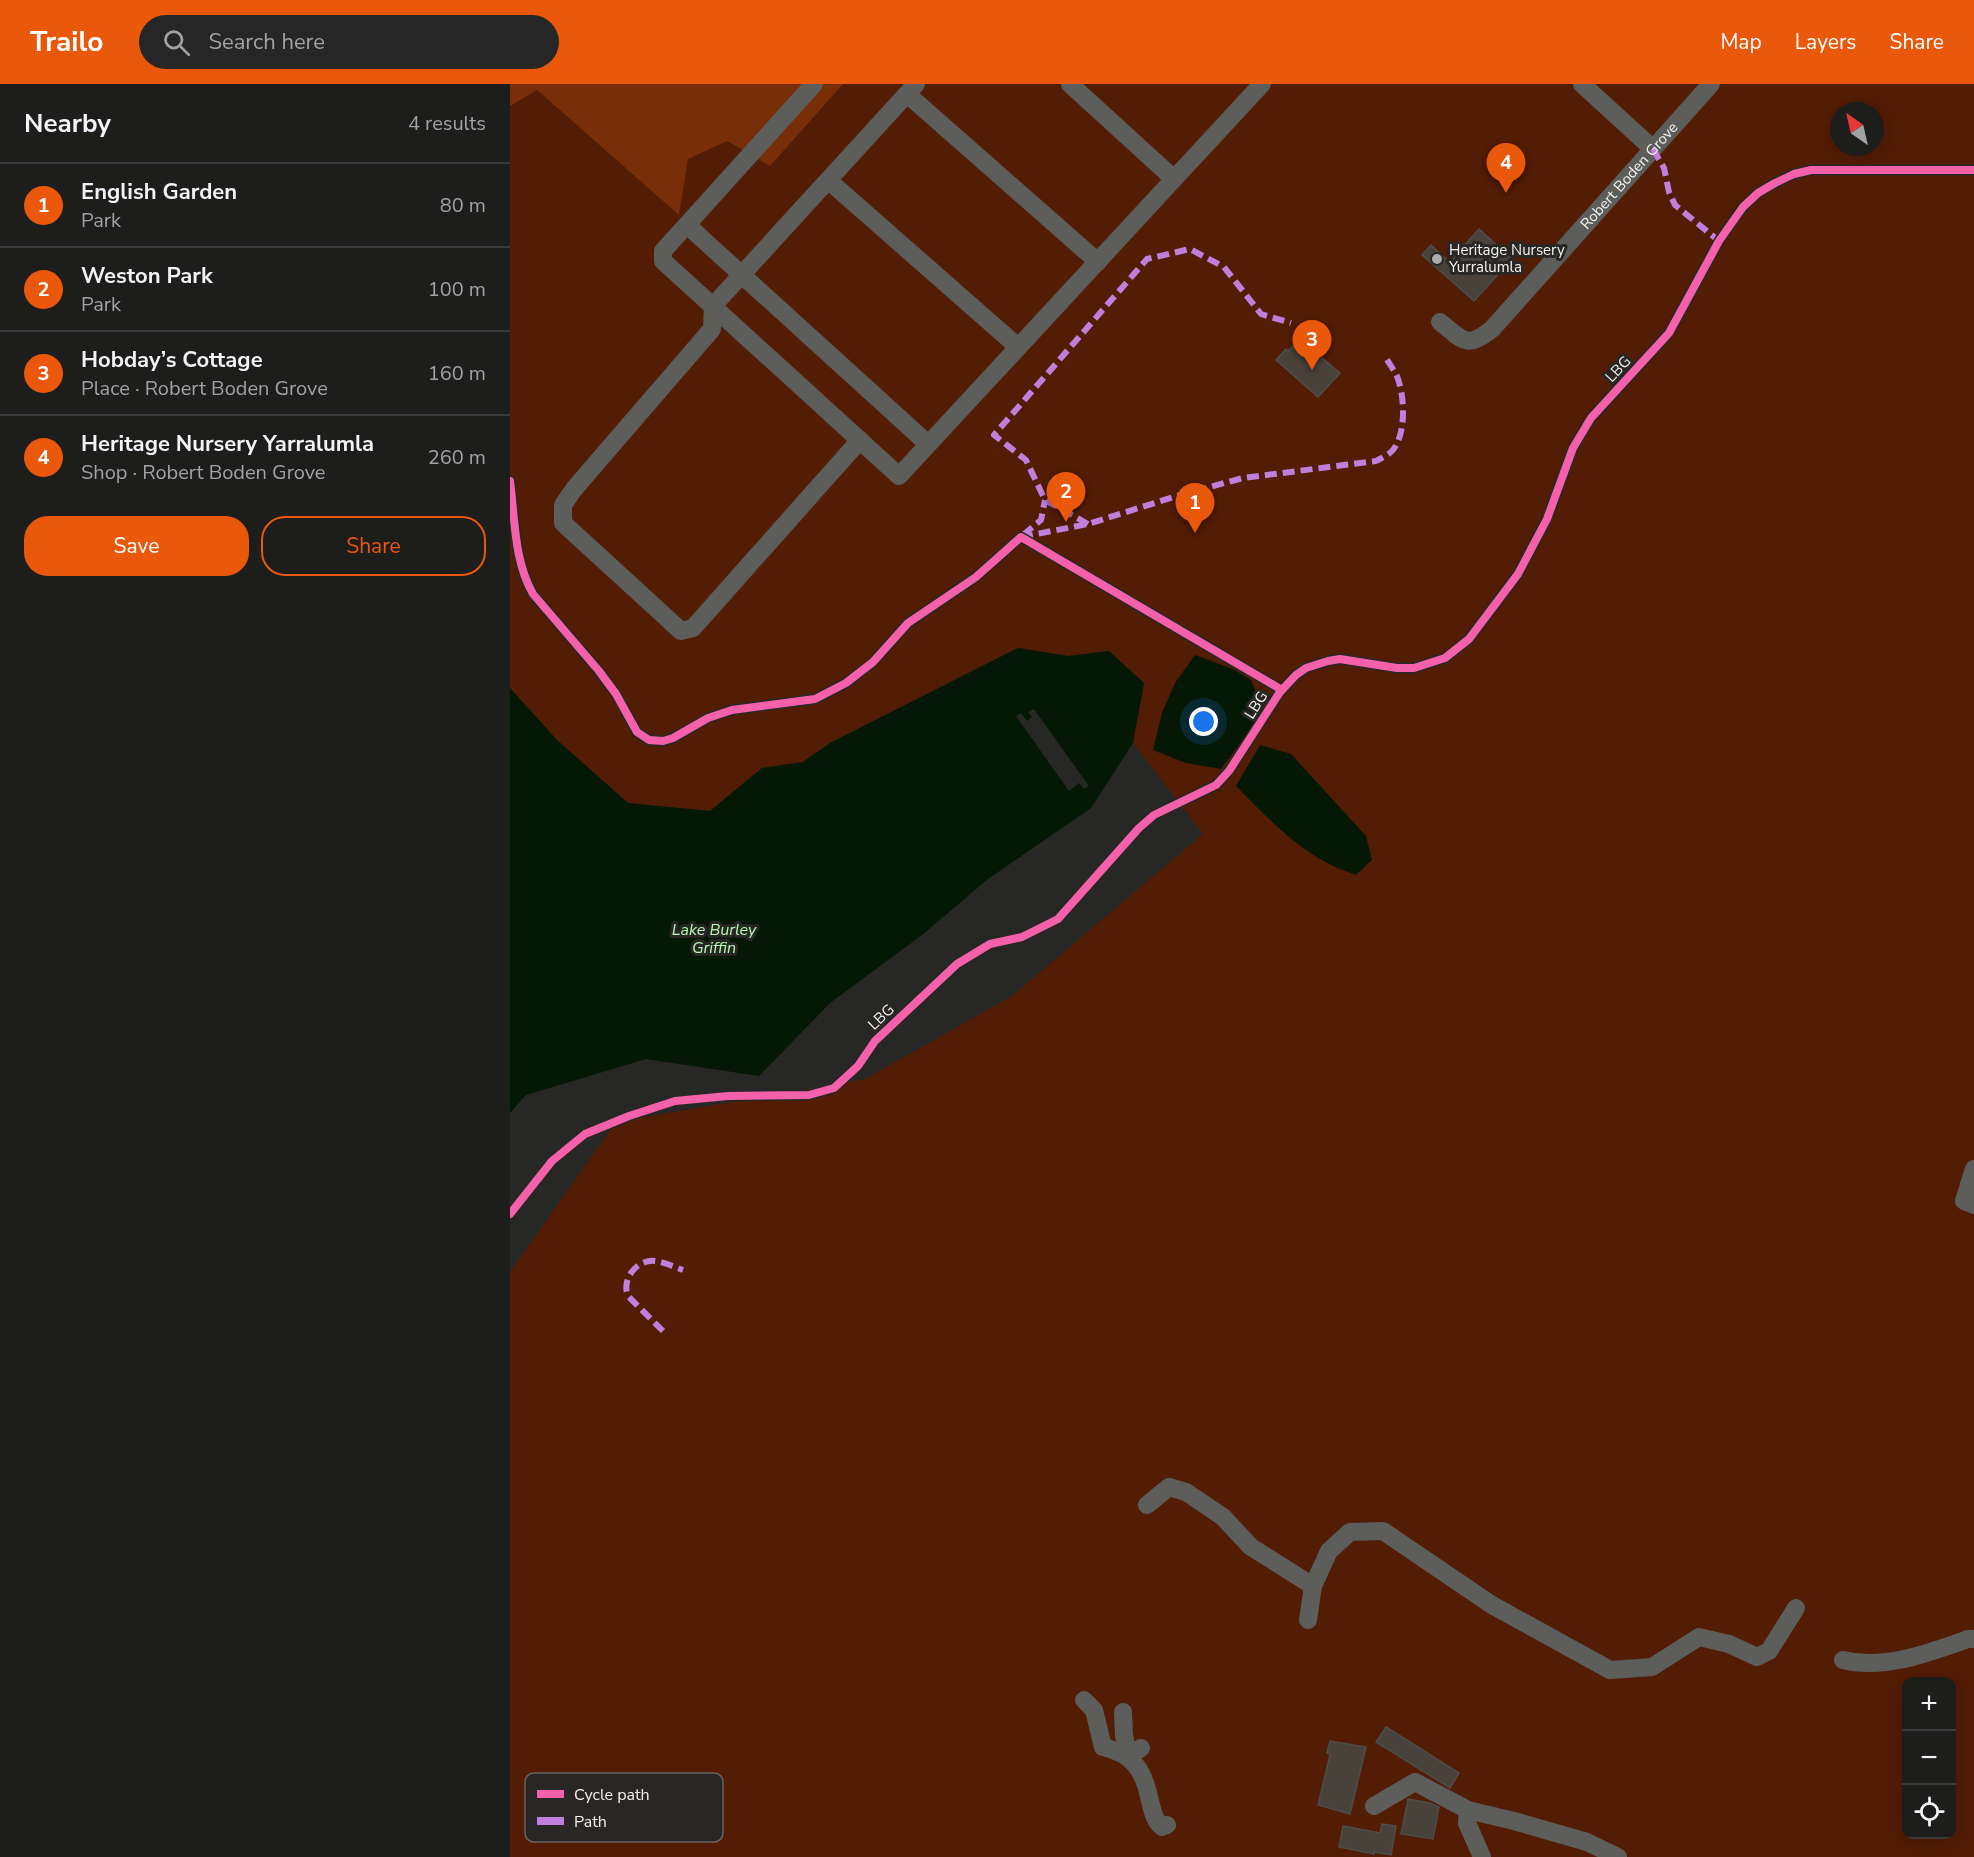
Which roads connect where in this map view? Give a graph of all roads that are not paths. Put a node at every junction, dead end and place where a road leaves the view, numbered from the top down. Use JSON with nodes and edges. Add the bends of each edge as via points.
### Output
{"nodes":[{"id":1,"x":814,"y":84,"type":"edge"},
{"id":2,"x":1070,"y":84,"type":"edge"},
{"id":3,"x":1262,"y":84,"type":"edge"},
{"id":4,"x":1582,"y":84,"type":"edge"},
{"id":5,"x":1711,"y":84,"type":"edge"},
{"id":6,"x":911,"y":89,"type":"edge"},
{"id":7,"x":1653,"y":149,"type":"junction"},
{"id":8,"x":1174,"y":179,"type":"junction"},
{"id":9,"x":828,"y":180,"type":"junction"},
{"id":10,"x":687,"y":225,"type":"junction"},
{"id":11,"x":1098,"y":262,"type":"junction"},
{"id":12,"x":741,"y":275,"type":"junction"},
{"id":13,"x":713,"y":306,"type":"junction"},
{"id":14,"x":1440,"y":322,"type":"dead end"},
{"id":15,"x":1018,"y":347,"type":"junction"},
{"id":16,"x":860,"y":440,"type":"junction"},
{"id":17,"x":928,"y":444,"type":"junction"},
{"id":18,"x":1974,"y":1168,"type":"edge"},
{"id":19,"x":1974,"y":1205,"type":"edge"},
{"id":20,"x":1147,"y":1505,"type":"dead end"},
{"id":21,"x":1313,"y":1586,"type":"junction"},
{"id":22,"x":1796,"y":1608,"type":"dead end"},
{"id":23,"x":1308,"y":1620,"type":"dead end"},
{"id":24,"x":1974,"y":1639,"type":"edge"},
{"id":25,"x":1843,"y":1660,"type":"dead end"},
{"id":26,"x":1083,"y":1700,"type":"dead end"},
{"id":27,"x":1123,"y":1712,"type":"dead end"},
{"id":28,"x":1135,"y":1752,"type":"junction"},
{"id":29,"x":1374,"y":1806,"type":"dead end"},
{"id":30,"x":1468,"y":1810,"type":"junction"},
{"id":31,"x":1167,"y":1825,"type":"dead end"},
{"id":32,"x":1482,"y":1857,"type":"edge"},
{"id":33,"x":1618,"y":1857,"type":"edge"}],
"edges":[{"from":1,"to":10,"type":"street"},
{"from":2,"to":8,"type":"street"},
{"from":3,"to":8,"type":"street"},
{"from":4,"to":7,"type":"street"},
{"from":5,"to":7,"type":"street","name":"Robert Boden Grove"},
{"from":6,"to":9,"type":"street"},
{"from":6,"to":11,"type":"street"},
{"from":7,"to":14,"type":"street","name":"Robert Boden Grove","via":[[1478,341],[1463,341]]},
{"from":8,"to":11,"type":"street"},
{"from":9,"to":12,"type":"street"},
{"from":9,"to":15,"type":"street"},
{"from":10,"to":12,"type":"street"},
{"from":10,"to":13,"type":"street","via":[[663,251],[663,261]]},
{"from":11,"to":15,"type":"street"},
{"from":12,"to":13,"type":"street"},
{"from":12,"to":17,"type":"street"},
{"from":13,"to":16,"type":"street"},
{"from":13,"to":16,"type":"street","via":[[711,329],[563,505],[563,523],[672,623],[681,631],[693,628]]},
{"from":15,"to":17,"type":"street"},
{"from":16,"to":17,"type":"street","via":[[899,476]]},
{"from":18,"to":19,"type":"street","via":[[1964,1201]]},
{"from":20,"to":21,"type":"street","via":[[1169,1487],[1186,1492],[1223,1517],[1251,1547]]},
{"from":21,"to":22,"type":"street","via":[[1329,1551],[1350,1532],[1383,1531],[1492,1605],[1610,1670],[1652,1667],[1699,1637],[1729,1644],[1756,1657],[1769,1652]]},
{"from":21,"to":23,"type":"street"},
{"from":24,"to":25,"type":"street","via":[[1887,1661]]},
{"from":26,"to":28,"type":"street","via":[[1094,1710],[1103,1747]]},
{"from":27,"to":28,"type":"street","via":[[1124,1735]]},
{"from":28,"to":31,"type":"street","via":[[1156,1822],[1162,1827]]},
{"from":29,"to":30,"type":"street","via":[[1415,1782]]},
{"from":30,"to":32,"type":"street","via":[[1467,1823]]},
{"from":30,"to":33,"type":"street","via":[[1587,1842]]}]}
